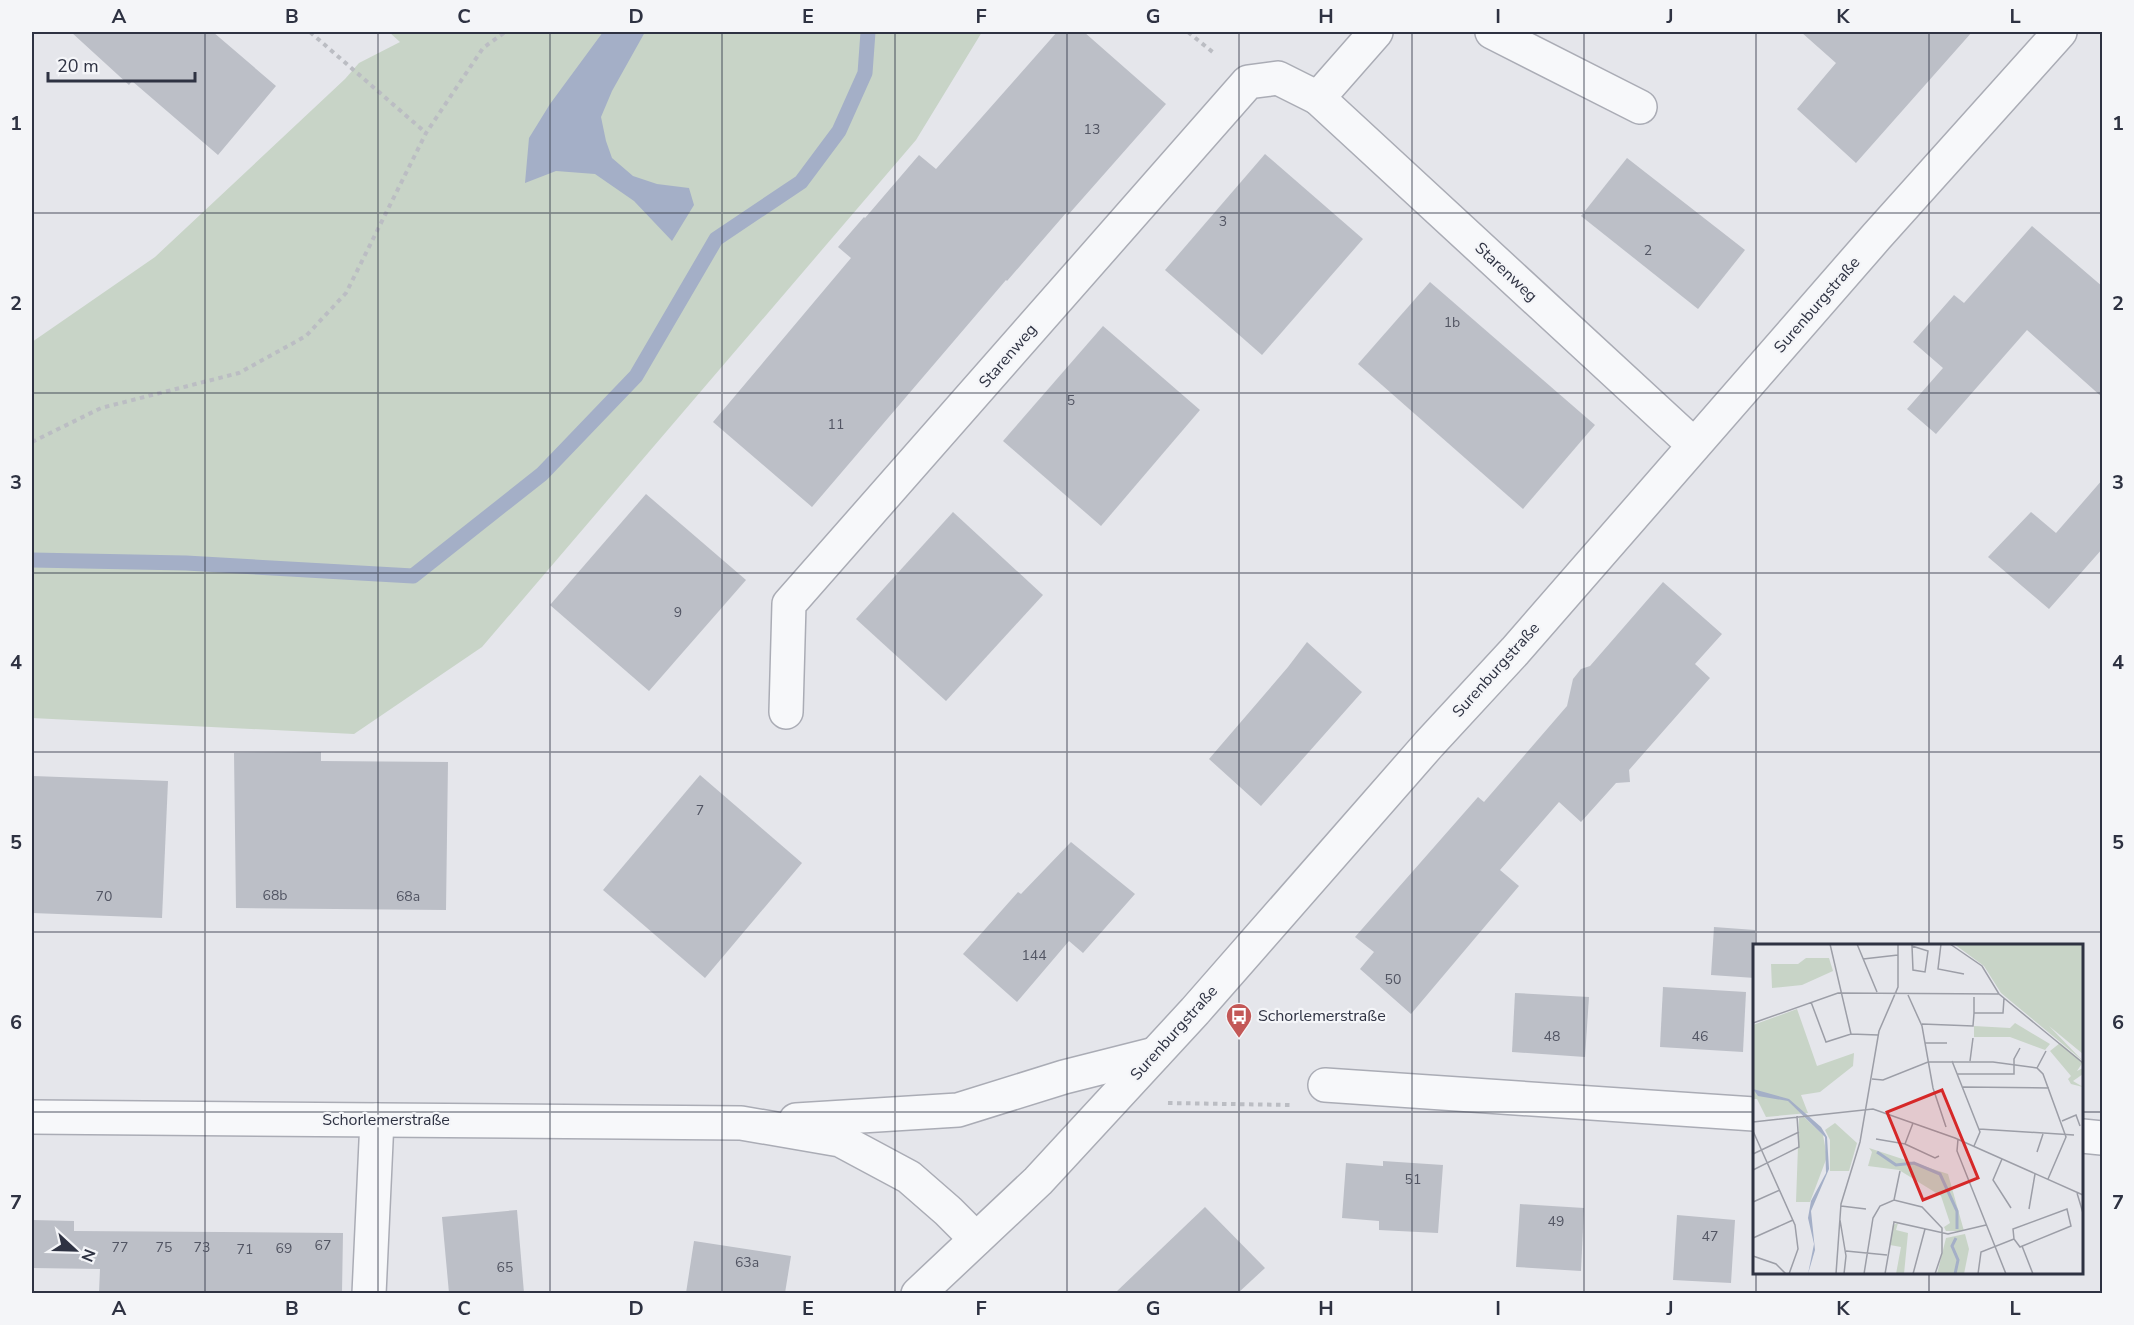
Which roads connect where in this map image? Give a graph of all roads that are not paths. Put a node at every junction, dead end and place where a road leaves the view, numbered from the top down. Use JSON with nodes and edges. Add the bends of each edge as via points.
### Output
{"nodes":[{"id":1,"x":1377,"y":32,"type":"edge"},
{"id":2,"x":1492,"y":32,"type":"edge"},
{"id":3,"x":2060,"y":32,"type":"edge"},
{"id":4,"x":1317,"y":98,"type":"junction"},
{"id":5,"x":1640,"y":107,"type":"dead end"},
{"id":6,"x":1694,"y":445,"type":"junction"},
{"id":7,"x":786,"y":712,"type":"dead end"},
{"id":8,"x":1155,"y":1053,"type":"junction"},
{"id":9,"x":1325,"y":1085,"type":"road end"},
{"id":10,"x":1753,"y":1114,"type":"edge"},
{"id":11,"x":32,"y":1117,"type":"edge"},
{"id":12,"x":377,"y":1120,"type":"junction"},
{"id":13,"x":741,"y":1123,"type":"junction"},
{"id":14,"x":2083,"y":1136,"type":"edge"},
{"id":15,"x":2103,"y":1138,"type":"edge"},
{"id":16,"x":976,"y":1239,"type":"junction"},
{"id":17,"x":369,"y":1293,"type":"edge"},
{"id":18,"x":918,"y":1293,"type":"edge"}],
"edges":[{"from":1,"to":4,"type":"street"},
{"from":2,"to":5,"type":"street"},
{"from":3,"to":6,"type":"street","name":"Surenburgstraße"},
{"from":4,"to":6,"type":"street","name":"Starenweg"},
{"from":4,"to":7,"type":"street","name":"Starenweg","via":[[1278,78],[1248,82],[789,604]]},
{"from":6,"to":8,"type":"street","name":"Surenburgstraße"},
{"from":8,"to":13,"type":"street","name":"Schorlemerstraße","via":[[958,1110]]},
{"from":8,"to":16,"type":"street","name":"Surenburgstraße","via":[[1038,1181]]},
{"from":9,"to":10,"type":"street"},
{"from":11,"to":12,"type":"street","name":"Schorlemerstraße"},
{"from":12,"to":13,"type":"street","name":"Schorlemerstraße"},
{"from":12,"to":17,"type":"street"},
{"from":13,"to":16,"type":"street","name":"Schorlemerstraße","via":[[840,1140],[909,1178]]},
{"from":14,"to":15,"type":"street"},
{"from":16,"to":18,"type":"street","name":"Surenburgstraße"}]}
